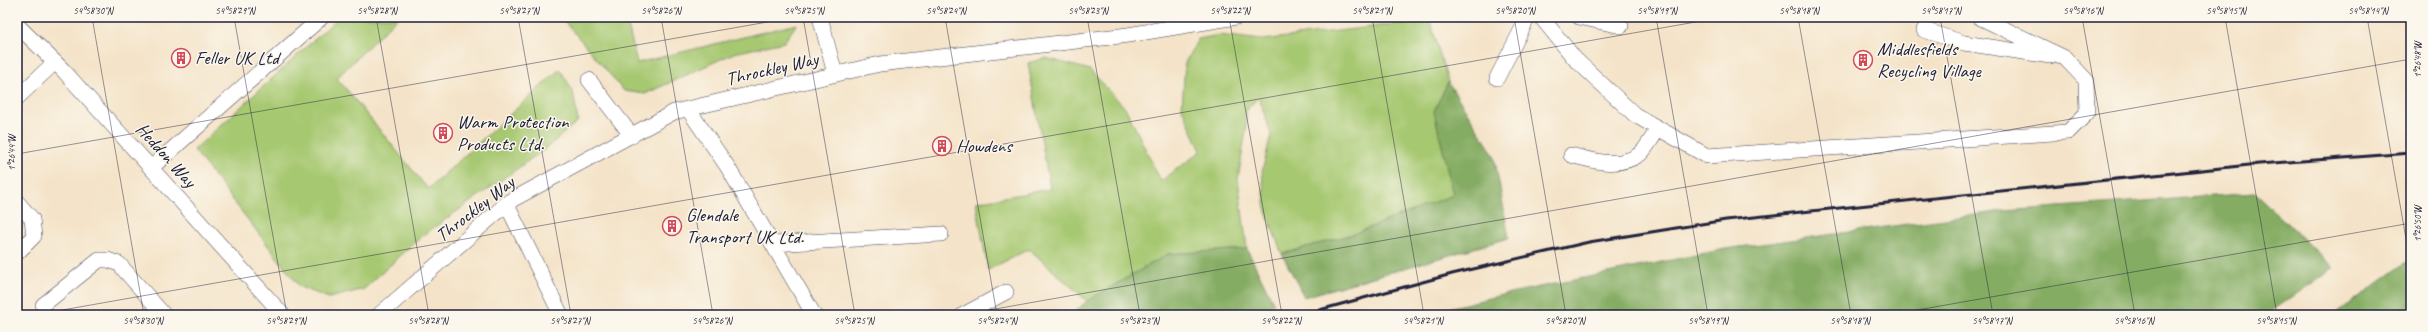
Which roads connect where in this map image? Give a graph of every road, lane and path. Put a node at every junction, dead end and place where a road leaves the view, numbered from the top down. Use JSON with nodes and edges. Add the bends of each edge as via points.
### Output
{"nodes":[{"id":1,"x":322,"y":17,"type":"edge"},
{"id":2,"x":820,"y":17,"type":"edge"},
{"id":3,"x":1236,"y":17,"type":"edge"},
{"id":4,"x":1528,"y":17,"type":"edge"},
{"id":5,"x":1541,"y":17,"type":"edge"},
{"id":6,"x":1579,"y":17,"type":"edge"},
{"id":7,"x":1979,"y":17,"type":"edge"},
{"id":8,"x":17,"y":25,"type":"edge"},
{"id":9,"x":1621,"y":26,"type":"dead end"},
{"id":10,"x":1924,"y":30,"type":"dead end"},
{"id":11,"x":2065,"y":58,"type":"junction"},
{"id":12,"x":55,"y":62,"type":"junction"},
{"id":13,"x":835,"y":74,"type":"junction"},
{"id":14,"x":1497,"y":78,"type":"dead end"},
{"id":15,"x":589,"y":80,"type":"dead end"},
{"id":16,"x":17,"y":98,"type":"edge"},
{"id":17,"x":688,"y":109,"type":"junction"},
{"id":18,"x":1658,"y":129,"type":"junction"},
{"id":19,"x":632,"y":136,"type":"junction"},
{"id":20,"x":1571,"y":156,"type":"dead end"},
{"id":21,"x":151,"y":168,"type":"junction"},
{"id":22,"x":17,"y":202,"type":"edge"},
{"id":23,"x":507,"y":205,"type":"junction"},
{"id":24,"x":942,"y":234,"type":"dead end"},
{"id":25,"x":773,"y":244,"type":"junction"},
{"id":26,"x":17,"y":253,"type":"edge"},
{"id":27,"x":1006,"y":292,"type":"dead end"},
{"id":28,"x":43,"y":305,"type":"dead end"},
{"id":29,"x":164,"y":315,"type":"edge"},
{"id":30,"x":283,"y":315,"type":"edge"},
{"id":31,"x":379,"y":315,"type":"edge"},
{"id":32,"x":561,"y":315,"type":"edge"},
{"id":33,"x":814,"y":315,"type":"edge"},
{"id":34,"x":963,"y":315,"type":"edge"}],
"edges":[{"from":1,"to":21,"type":"lane"},
{"from":2,"to":13,"type":"lane"},
{"from":3,"to":13,"type":"lane","name":"Throckley Way","via":[[1128,35],[880,64]]},
{"from":4,"to":14,"type":"lane"},
{"from":5,"to":18,"type":"lane","via":[[1575,58],[1624,105]]},
{"from":6,"to":9,"type":"lane"},
{"from":7,"to":11,"type":"lane"},
{"from":8,"to":12,"type":"lane","name":"Heddon Way"},
{"from":10,"to":11,"type":"lane","via":[[1964,43]]},
{"from":11,"to":18,"type":"lane","via":[[2086,80],[2087,113],[2068,132],[1707,156]]},
{"from":12,"to":16,"type":"lane"},
{"from":12,"to":21,"type":"lane","name":"Heddon Way"},
{"from":13,"to":17,"type":"lane","name":"Throckley Way"},
{"from":15,"to":19,"type":"lane"},
{"from":17,"to":19,"type":"lane","name":"Throckley Way","via":[[674,112]]},
{"from":17,"to":25,"type":"lane","via":[[727,166]]},
{"from":18,"to":20,"type":"lane","via":[[1641,153],[1624,163]]},
{"from":19,"to":23,"type":"lane","name":"Throckley Way"},
{"from":21,"to":30,"type":"lane","name":"Heddon Way"},
{"from":22,"to":26,"type":"lane","via":[[32,219],[34,236]]},
{"from":23,"to":31,"type":"lane","name":"Throckley Way"},
{"from":23,"to":32,"type":"lane"},
{"from":24,"to":25,"type":"lane"},
{"from":25,"to":33,"type":"lane"},
{"from":27,"to":34,"type":"lane"},
{"from":28,"to":29,"type":"lane","via":[[99,260],[108,260],[119,264]]}]}
